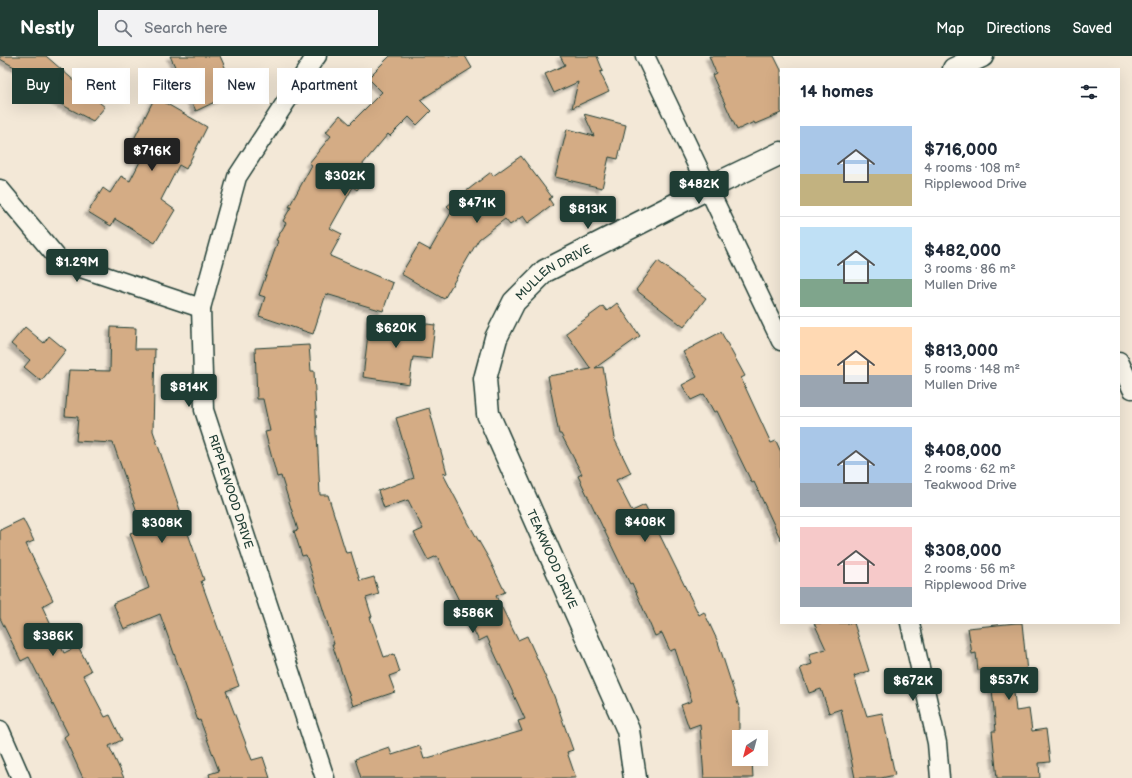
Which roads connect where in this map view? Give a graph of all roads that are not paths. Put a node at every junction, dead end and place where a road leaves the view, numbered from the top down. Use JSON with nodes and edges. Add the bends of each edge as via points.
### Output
{"nodes":[{"id":1,"x":645,"y":56,"type":"edge"},
{"id":2,"x":314,"y":57,"type":"edge"},
{"id":3,"x":977,"y":60,"type":"edge"},
{"id":4,"x":957,"y":68,"type":"edge"},
{"id":5,"x":780,"y":152,"type":"edge"},
{"id":6,"x":708,"y":188,"type":"junction"},
{"id":7,"x":0,"y":189,"type":"edge"},
{"id":8,"x":201,"y":308,"type":"junction"},
{"id":9,"x":496,"y":338,"type":"joint"},
{"id":10,"x":780,"y":339,"type":"edge"},
{"id":11,"x":1120,"y":363,"type":"edge"},
{"id":12,"x":1132,"y":389,"type":"edge"},
{"id":13,"x":910,"y":624,"type":"edge"},
{"id":14,"x":0,"y":730,"type":"edge"},
{"id":15,"x":21,"y":778,"type":"edge"},
{"id":16,"x":325,"y":778,"type":"edge"},
{"id":17,"x":635,"y":778,"type":"edge"},
{"id":18,"x":940,"y":778,"type":"edge"}],
"edges":[{"from":1,"to":6,"type":"street"},
{"from":2,"to":8,"type":"street","name":"RIPPLEWOOD DRIVE","via":[[237,177]]},
{"from":3,"to":4,"type":"street"},
{"from":5,"to":6,"type":"street","name":"MULLEN DRIVE"},
{"from":6,"to":9,"type":"street","name":"MULLEN DRIVE","via":[[545,271],[514,302]]},
{"from":6,"to":10,"type":"street"},
{"from":7,"to":8,"type":"street","via":[[60,261]]},
{"from":8,"to":16,"type":"street","name":"RIPPLEWOOD DRIVE","via":[[204,410]]},
{"from":9,"to":17,"type":"street","name":"TEAKWOOD DRIVE","via":[[485,379],[488,414],[628,730]]},
{"from":11,"to":12,"type":"street"},
{"from":13,"to":18,"type":"street","via":[[937,743]]},
{"from":14,"to":15,"type":"street"}]}
